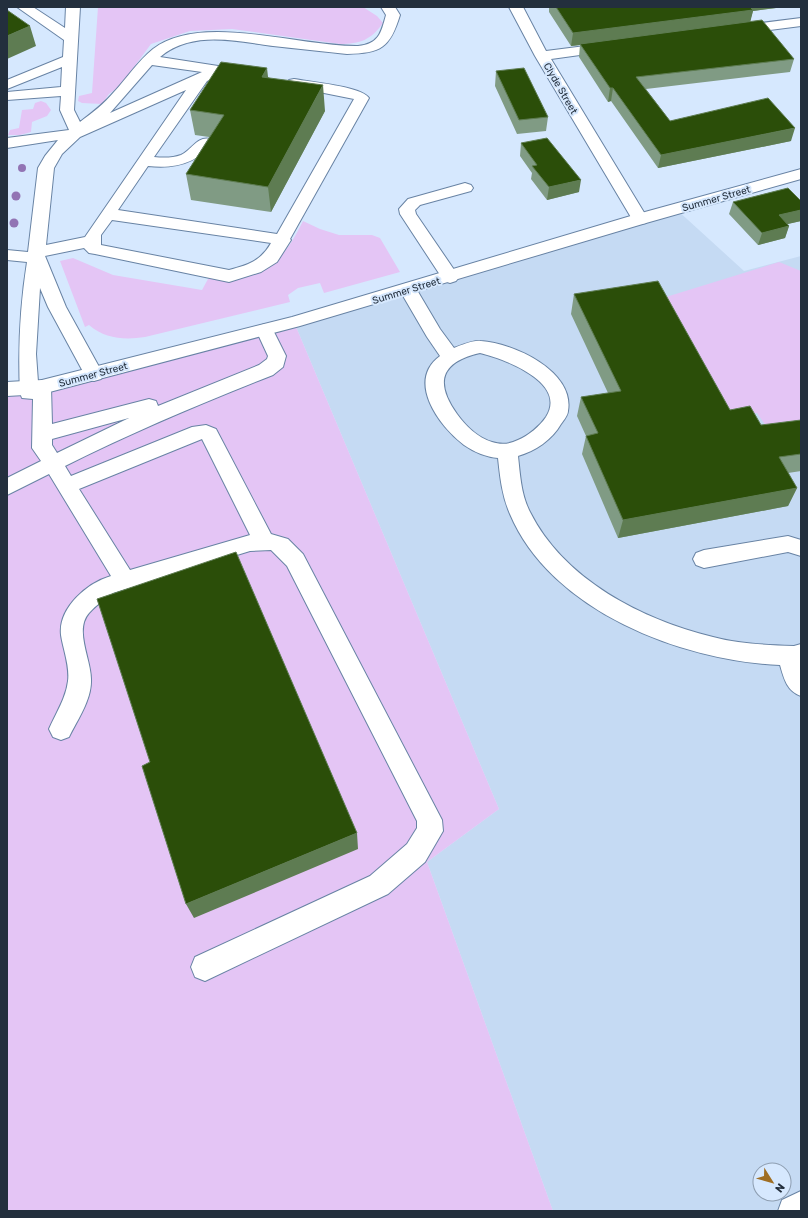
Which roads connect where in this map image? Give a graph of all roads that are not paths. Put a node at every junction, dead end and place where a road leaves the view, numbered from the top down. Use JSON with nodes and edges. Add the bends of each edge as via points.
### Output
{"nodes":[{"id":1,"x":24,"y":7,"type":"edge"},
{"id":2,"x":73,"y":7,"type":"edge"},
{"id":3,"x":388,"y":7,"type":"edge"},
{"id":4,"x":516,"y":7,"type":"edge"},
{"id":5,"x":801,"y":22,"type":"edge"},
{"id":6,"x":725,"y":32,"type":"edge"},
{"id":7,"x":71,"y":38,"type":"junction"},
{"id":8,"x":620,"y":46,"type":"edge"},
{"id":9,"x":542,"y":56,"type":"junction"},
{"id":10,"x":70,"y":59,"type":"junction"},
{"id":11,"x":150,"y":60,"type":"junction"},
{"id":12,"x":237,"y":73,"type":"junction"},
{"id":13,"x":203,"y":76,"type":"junction"},
{"id":14,"x":261,"y":77,"type":"edge"},
{"id":15,"x":276,"y":80,"type":"edge"},
{"id":16,"x":7,"y":85,"type":"edge"},
{"id":17,"x":128,"y":85,"type":"junction"},
{"id":18,"x":68,"y":90,"type":"junction"},
{"id":19,"x":168,"y":91,"type":"junction"},
{"id":20,"x":190,"y":95,"type":"junction"},
{"id":21,"x":7,"y":96,"type":"edge"},
{"id":22,"x":78,"y":133,"type":"junction"},
{"id":23,"x":205,"y":142,"type":"edge"},
{"id":24,"x":7,"y":143,"type":"edge"},
{"id":25,"x":144,"y":161,"type":"junction"},
{"id":26,"x":801,"y":174,"type":"edge"},
{"id":27,"x":465,"y":188,"type":"dead end"},
{"id":28,"x":108,"y":214,"type":"junction"},
{"id":29,"x":640,"y":219,"type":"junction"},
{"id":30,"x":283,"y":240,"type":"junction"},
{"id":31,"x":91,"y":241,"type":"junction"},
{"id":32,"x":7,"y":255,"type":"edge"},
{"id":33,"x":36,"y":255,"type":"junction"},
{"id":34,"x":450,"y":277,"type":"junction"},
{"id":35,"x":408,"y":289,"type":"junction"},
{"id":36,"x":266,"y":330,"type":"junction"},
{"id":37,"x":451,"y":357,"type":"junction"},
{"id":38,"x":94,"y":374,"type":"junction"},
{"id":39,"x":233,"y":383,"type":"junction"},
{"id":40,"x":7,"y":389,"type":"edge"},
{"id":41,"x":33,"y":389,"type":"junction"},
{"id":42,"x":7,"y":402,"type":"edge"},
{"id":43,"x":42,"y":440,"type":"junction"},
{"id":44,"x":507,"y":451,"type":"junction"},
{"id":45,"x":52,"y":464,"type":"junction"},
{"id":46,"x":7,"y":483,"type":"edge"},
{"id":47,"x":66,"y":486,"type":"junction"},
{"id":48,"x":7,"y":487,"type":"edge"},
{"id":49,"x":264,"y":541,"type":"junction"},
{"id":50,"x":801,"y":548,"type":"edge"},
{"id":51,"x":704,"y":559,"type":"dead end"},
{"id":52,"x":125,"y":580,"type":"junction"},
{"id":53,"x":794,"y":655,"type":"edge"},
{"id":54,"x":801,"y":686,"type":"edge"},
{"id":55,"x":61,"y":729,"type":"dead end"},
{"id":56,"x":204,"y":967,"type":"dead end"},
{"id":57,"x":801,"y":1206,"type":"edge"},
{"id":58,"x":793,"y":1211,"type":"edge"}],
"edges":[{"from":1,"to":7,"type":"main road"},
{"from":2,"to":7,"type":"main road"},
{"from":3,"to":11,"type":"main road","via":[[393,16],[387,36],[379,44],[365,49],[347,50],[208,36],[183,39],[161,50]]},
{"from":4,"to":9,"type":"main road"},
{"from":5,"to":6,"type":"main road"},
{"from":7,"to":10,"type":"main road"},
{"from":8,"to":9,"type":"main road","name":"Clyde Street"},
{"from":9,"to":29,"type":"main road","name":"Clyde Street"},
{"from":10,"to":16,"type":"main road"},
{"from":10,"to":18,"type":"main road"},
{"from":11,"to":12,"type":"main road"},
{"from":11,"to":17,"type":"main road"},
{"from":12,"to":13,"type":"main road","via":[[220,72]]},
{"from":12,"to":14,"type":"main road"},
{"from":13,"to":19,"type":"main road"},
{"from":13,"to":20,"type":"main road"},
{"from":15,"to":30,"type":"main road","via":[[355,94],[362,98]]},
{"from":17,"to":19,"type":"main road"},
{"from":17,"to":22,"type":"main road","via":[[105,110]]},
{"from":18,"to":21,"type":"main road"},
{"from":18,"to":22,"type":"main road","via":[[69,116]]},
{"from":19,"to":20,"type":"main road"},
{"from":19,"to":22,"type":"main road"},
{"from":20,"to":25,"type":"main road"},
{"from":22,"to":24,"type":"main road"},
{"from":22,"to":33,"type":"main road","via":[[59,147],[50,157],[46,168]]},
{"from":23,"to":25,"type":"main road","via":[[196,154],[180,161]]},
{"from":25,"to":28,"type":"main road"},
{"from":26,"to":29,"type":"main road","name":"Summer Street"},
{"from":27,"to":34,"type":"main road","via":[[414,202],[407,208],[408,214]]},
{"from":28,"to":30,"type":"main road"},
{"from":28,"to":31,"type":"main road"},
{"from":29,"to":34,"type":"main road","name":"Summer Street"},
{"from":30,"to":31,"type":"main road","via":[[271,258],[261,265],[229,276],[103,252],[92,247]]},
{"from":31,"to":33,"type":"main road"},
{"from":32,"to":33,"type":"main road"},
{"from":33,"to":38,"type":"main road","via":[[57,307]]},
{"from":33,"to":41,"type":"main road","via":[[30,296],[27,354]]},
{"from":34,"to":35,"type":"main road","name":"Summer Street"},
{"from":35,"to":36,"type":"main road","name":"Summer Street"},
{"from":35,"to":37,"type":"main road","via":[[433,334]]},
{"from":36,"to":38,"type":"main road","name":"Summer Street"},
{"from":36,"to":39,"type":"main road","via":[[277,356],[276,362],[266,370]]},
{"from":37,"to":44,"type":"main road","via":[[436,375],[434,383],[438,401],[455,427],[466,437],[479,445]]},
{"from":37,"to":44,"type":"main road","via":[[466,349],[495,349],[535,367],[546,374],[552,383],[559,395],[560,407],[551,428],[522,448]]},
{"from":38,"to":41,"type":"main road","name":"Summer Street"},
{"from":39,"to":43,"type":"main road"},
{"from":39,"to":45,"type":"main road","via":[[109,435]]},
{"from":40,"to":41,"type":"main road","name":"Summer Street"},
{"from":41,"to":42,"type":"main road"},
{"from":41,"to":43,"type":"main road"},
{"from":43,"to":45,"type":"main road"},
{"from":43,"to":46,"type":"main road","via":[[30,465]]},
{"from":44,"to":53,"type":"main road","via":[[520,515],[539,545],[565,573],[599,599],[643,625],[699,644],[746,653]]},
{"from":45,"to":47,"type":"main road"},
{"from":45,"to":48,"type":"main road"},
{"from":47,"to":49,"type":"main road","via":[[199,432],[206,432]]},
{"from":47,"to":52,"type":"main road"},
{"from":49,"to":52,"type":"main road"},
{"from":49,"to":56,"type":"main road","via":[[276,542],[285,548],[303,573],[429,820],[430,831],[416,853],[379,885]]},
{"from":50,"to":51,"type":"main road","via":[[788,544]]},
{"from":52,"to":55,"type":"main road","via":[[106,586],[81,607],[74,619],[72,633],[80,687]]},
{"from":53,"to":54,"type":"main road","via":[[796,680]]},
{"from":57,"to":58,"type":"main road"}]}
